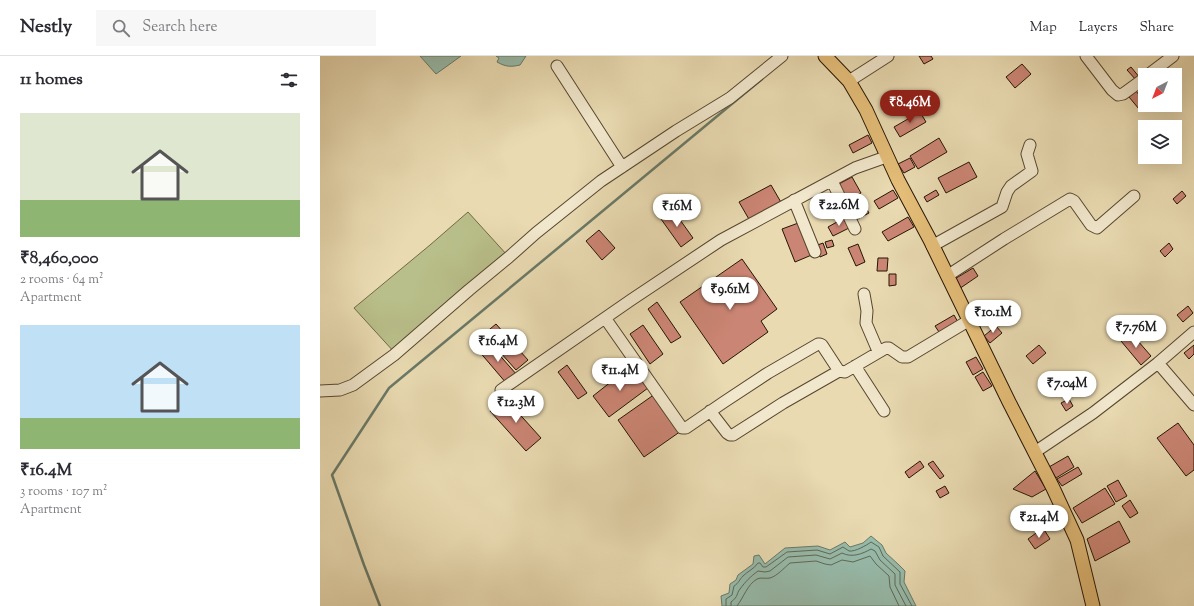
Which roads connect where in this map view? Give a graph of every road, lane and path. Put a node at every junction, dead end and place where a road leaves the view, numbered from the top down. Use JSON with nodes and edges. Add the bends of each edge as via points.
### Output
{"nodes":[{"id":1,"x":782,"y":56,"type":"edge"},
{"id":2,"x":826,"y":56,"type":"edge"},
{"id":3,"x":888,"y":56,"type":"edge"},
{"id":4,"x":1086,"y":56,"type":"edge"},
{"id":5,"x":1173,"y":56,"type":"edge"},
{"id":6,"x":557,"y":66,"type":"dead end"},
{"id":7,"x":1157,"y":68,"type":"edge"},
{"id":8,"x":849,"y":81,"type":"junction"},
{"id":9,"x":1138,"y":83,"type":"edge"},
{"id":10,"x":1030,"y":145,"type":"dead end"},
{"id":11,"x":886,"y":157,"type":"junction"},
{"id":12,"x":622,"y":167,"type":"junction"},
{"id":13,"x":832,"y":181,"type":"junction"},
{"id":14,"x":1134,"y":196,"type":"dead end"},
{"id":15,"x":794,"y":200,"type":"junction"},
{"id":16,"x":855,"y":229,"type":"dead end"},
{"id":17,"x":932,"y":246,"type":"junction"},
{"id":18,"x":815,"y":252,"type":"dead end"},
{"id":19,"x":947,"y":276,"type":"junction"},
{"id":20,"x":864,"y":294,"type":"dead end"},
{"id":21,"x":605,"y":318,"type":"junction"},
{"id":22,"x":968,"y":321,"type":"junction"},
{"id":23,"x":1194,"y":332,"type":"edge"},
{"id":24,"x":878,"y":352,"type":"junction"},
{"id":25,"x":1158,"y":363,"type":"junction"},
{"id":26,"x":855,"y":366,"type":"junction"},
{"id":27,"x":839,"y":371,"type":"junction"},
{"id":28,"x":501,"y":390,"type":"dead end"},
{"id":29,"x":320,"y":391,"type":"edge"},
{"id":30,"x":1194,"y":405,"type":"edge"},
{"id":31,"x":710,"y":411,"type":"junction"},
{"id":32,"x":884,"y":411,"type":"dead end"},
{"id":33,"x":1034,"y":452,"type":"junction"},
{"id":34,"x":1093,"y":606,"type":"edge"}],
"edges":[{"from":1,"to":12,"type":"street","via":[[730,98]]},
{"from":2,"to":8,"type":"main road"},
{"from":3,"to":8,"type":"street"},
{"from":4,"to":9,"type":"street","via":[[1118,95]]},
{"from":5,"to":7,"type":"street"},
{"from":6,"to":12,"type":"street"},
{"from":8,"to":11,"type":"main road","via":[[866,110]]},
{"from":10,"to":17,"type":"street","via":[[1027,154],[1032,171],[1008,189],[1002,207]]},
{"from":11,"to":13,"type":"street","via":[[855,168]]},
{"from":11,"to":17,"type":"main road"},
{"from":12,"to":29,"type":"street","via":[[536,232],[384,363],[353,385],[340,390]]},
{"from":13,"to":15,"type":"street"},
{"from":13,"to":16,"type":"street"},
{"from":14,"to":19,"type":"street","via":[[1097,228],[1091,225],[1070,199]]},
{"from":15,"to":18,"type":"street"},
{"from":15,"to":21,"type":"street","via":[[721,240]]},
{"from":17,"to":19,"type":"main road"},
{"from":19,"to":22,"type":"main road"},
{"from":20,"to":24,"type":"street","via":[[866,323]]},
{"from":21,"to":28,"type":"street"},
{"from":21,"to":31,"type":"street","via":[[682,428],[686,428]]},
{"from":22,"to":24,"type":"street","via":[[908,357],[902,357],[889,348]]},
{"from":22,"to":33,"type":"main road"},
{"from":23,"to":25,"type":"street"},
{"from":24,"to":26,"type":"street"},
{"from":25,"to":30,"type":"street"},
{"from":25,"to":33,"type":"street","via":[[1093,413]]},
{"from":26,"to":27,"type":"street","via":[[845,372]]},
{"from":26,"to":32,"type":"street"},
{"from":27,"to":31,"type":"street","via":[[733,435],[727,433]]},
{"from":27,"to":31,"type":"street","via":[[818,344]]},
{"from":33,"to":34,"type":"main road","via":[[1054,488],[1077,540]]}]}
